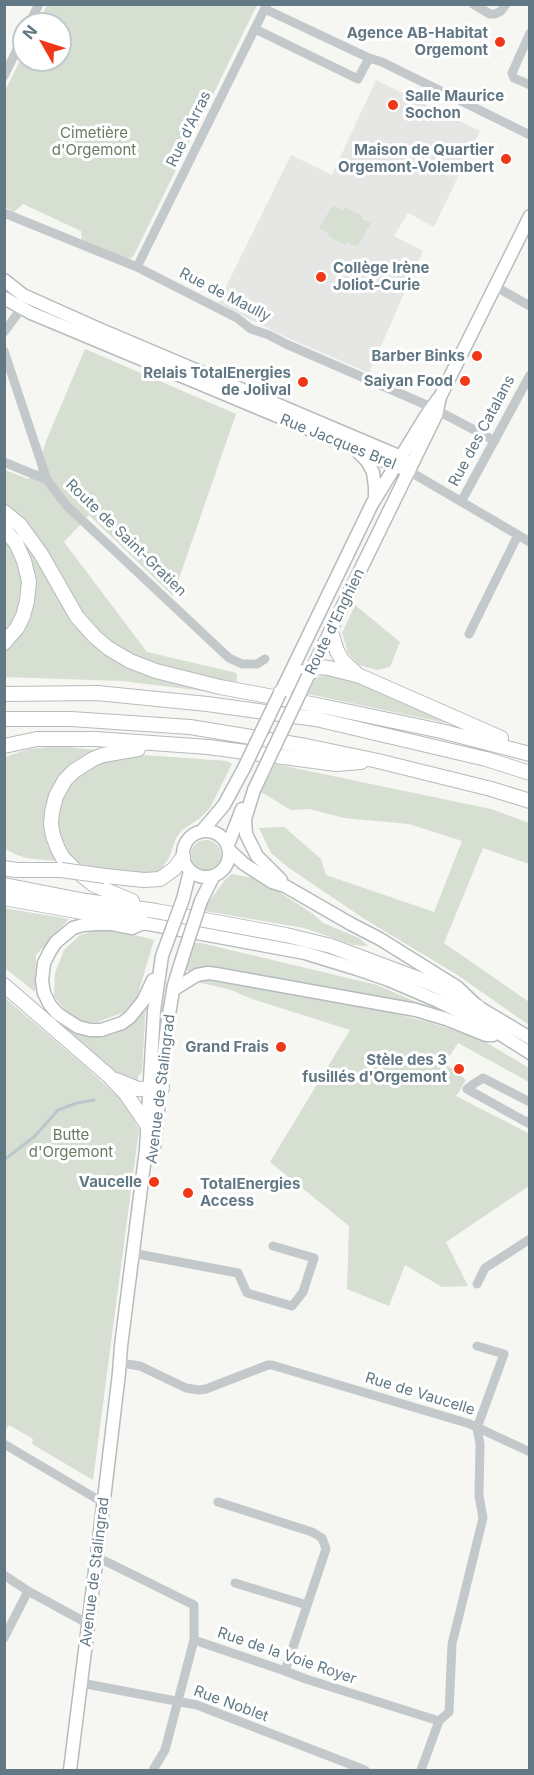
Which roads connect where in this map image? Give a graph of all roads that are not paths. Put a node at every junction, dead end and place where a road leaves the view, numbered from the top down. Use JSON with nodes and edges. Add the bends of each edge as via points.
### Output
{"nodes":[{"id":1,"x":473,"y":4,"type":"edge"},
{"id":2,"x":506,"y":4,"type":"edge"},
{"id":3,"x":266,"y":7,"type":"edge"},
{"id":4,"x":255,"y":29,"type":"junction"},
{"id":5,"x":530,"y":33,"type":"edge"},
{"id":6,"x":369,"y":58,"type":"junction"},
{"id":7,"x":12,"y":60,"type":"edge"},
{"id":8,"x":4,"y":76,"type":"edge"},
{"id":9,"x":530,"y":86,"type":"edge"},
{"id":10,"x":530,"y":135,"type":"edge"},
{"id":11,"x":4,"y":213,"type":"edge"},
{"id":12,"x":530,"y":216,"type":"edge"},
{"id":13,"x":137,"y":267,"type":"junction"},
{"id":14,"x":4,"y":280,"type":"edge"},
{"id":15,"x":496,"y":287,"type":"junction"},
{"id":16,"x":19,"y":293,"type":"junction"},
{"id":17,"x":4,"y":298,"type":"edge"},
{"id":18,"x":530,"y":306,"type":"edge"},
{"id":19,"x":20,"y":308,"type":"junction"},
{"id":20,"x":4,"y":332,"type":"edge"},
{"id":21,"x":4,"y":351,"type":"edge"},
{"id":22,"x":530,"y":375,"type":"edge"},
{"id":23,"x":434,"y":409,"type":"junction"},
{"id":24,"x":495,"y":441,"type":"junction"},
{"id":25,"x":356,"y":450,"type":"junction"},
{"id":26,"x":398,"y":461,"type":"junction"},
{"id":27,"x":4,"y":462,"type":"edge"},
{"id":28,"x":409,"y":471,"type":"junction"},
{"id":29,"x":47,"y":480,"type":"junction"},
{"id":30,"x":375,"y":499,"type":"junction"},
{"id":31,"x":461,"y":502,"type":"junction"},
{"id":32,"x":4,"y":512,"type":"edge"},
{"id":33,"x":4,"y":529,"type":"edge"},
{"id":34,"x":518,"y":536,"type":"junction"},
{"id":35,"x":530,"y":542,"type":"edge"},
{"id":36,"x":331,"y":632,"type":"junction"},
{"id":37,"x":469,"y":634,"type":"dead end"},
{"id":38,"x":4,"y":643,"type":"edge"},
{"id":39,"x":265,"y":659,"type":"dead end"},
{"id":40,"x":302,"y":673,"type":"junction"},
{"id":41,"x":360,"y":676,"type":"junction"},
{"id":42,"x":280,"y":693,"type":"joint"},
{"id":43,"x":4,"y":694,"type":"edge"},
{"id":44,"x":4,"y":719,"type":"edge"},
{"id":45,"x":171,"y":745,"type":"junction"},
{"id":46,"x":4,"y":746,"type":"edge"},
{"id":47,"x":511,"y":748,"type":"junction"},
{"id":48,"x":530,"y":754,"type":"edge"},
{"id":49,"x":378,"y":761,"type":"junction"},
{"id":50,"x":530,"y":772,"type":"edge"},
{"id":51,"x":254,"y":790,"type":"junction"},
{"id":52,"x":530,"y":801,"type":"edge"},
{"id":53,"x":202,"y":831,"type":"junction"},
{"id":54,"x":229,"y":848,"type":"junction"},
{"id":55,"x":4,"y":857,"type":"edge"},
{"id":56,"x":183,"y":857,"type":"junction"},
{"id":57,"x":4,"y":867,"type":"edge"},
{"id":58,"x":56,"y":870,"type":"junction"},
{"id":59,"x":190,"y":871,"type":"junction"},
{"id":60,"x":213,"y":877,"type":"junction"},
{"id":61,"x":4,"y":885,"type":"edge"},
{"id":62,"x":285,"y":886,"type":"junction"},
{"id":63,"x":9,"y":898,"type":"edge"},
{"id":64,"x":156,"y":910,"type":"junction"},
{"id":65,"x":143,"y":923,"type":"junction"},
{"id":66,"x":162,"y":956,"type":"junction"},
{"id":67,"x":4,"y":985,"type":"edge"},
{"id":68,"x":173,"y":990,"type":"junction"},
{"id":69,"x":478,"y":1007,"type":"junction"},
{"id":70,"x":502,"y":1035,"type":"junction"},
{"id":71,"x":530,"y":1038,"type":"edge"},
{"id":72,"x":530,"y":1053,"type":"edge"},
{"id":73,"x":109,"y":1076,"type":"junction"},
{"id":74,"x":156,"y":1088,"type":"junction"},
{"id":75,"x":530,"y":1102,"type":"edge"},
{"id":76,"x":530,"y":1120,"type":"edge"},
{"id":77,"x":148,"y":1126,"type":"junction"},
{"id":78,"x":530,"y":1239,"type":"edge"},
{"id":79,"x":273,"y":1246,"type":"dead end"},
{"id":80,"x":136,"y":1254,"type":"junction"},
{"id":81,"x":477,"y":1284,"type":"dead end"},
{"id":82,"x":477,"y":1346,"type":"dead end"},
{"id":83,"x":120,"y":1366,"type":"junction"},
{"id":84,"x":477,"y":1428,"type":"junction"},
{"id":85,"x":4,"y":1444,"type":"edge"},
{"id":86,"x":530,"y":1452,"type":"edge"},
{"id":87,"x":105,"y":1500,"type":"junction"},
{"id":88,"x":218,"y":1502,"type":"dead end"},
{"id":89,"x":97,"y":1557,"type":"junction"},
{"id":90,"x":4,"y":1575,"type":"edge"},
{"id":91,"x":235,"y":1583,"type":"dead end"},
{"id":92,"x":28,"y":1591,"type":"junction"},
{"id":93,"x":307,"y":1605,"type":"junction"},
{"id":94,"x":89,"y":1623,"type":"junction"},
{"id":95,"x":4,"y":1638,"type":"edge"},
{"id":96,"x":194,"y":1640,"type":"junction"},
{"id":97,"x":285,"y":1671,"type":"junction"},
{"id":98,"x":81,"y":1683,"type":"junction"},
{"id":99,"x":178,"y":1701,"type":"junction"},
{"id":100,"x":439,"y":1721,"type":"junction"},
{"id":101,"x":349,"y":1768,"type":"edge"},
{"id":102,"x":70,"y":1770,"type":"edge"},
{"id":103,"x":153,"y":1770,"type":"edge"},
{"id":104,"x":365,"y":1770,"type":"edge"},
{"id":105,"x":421,"y":1770,"type":"edge"}],
"edges":[{"from":1,"to":2,"type":"street","via":[[495,14]]},
{"from":3,"to":4,"type":"street","name":"Rue d'Arras"},
{"from":3,"to":6,"type":"street"},
{"from":4,"to":6,"type":"street","via":[[358,79]]},
{"from":4,"to":13,"type":"street","name":"Rue d'Arras"},
{"from":5,"to":9,"type":"street","via":[[512,73]]},
{"from":6,"to":10,"type":"street"},
{"from":7,"to":8,"type":"street"},
{"from":11,"to":13,"type":"street","name":"Rue de Maully"},
{"from":12,"to":15,"type":"main road","name":"Route d'Enghien"},
{"from":13,"to":23,"type":"street","name":"Rue de Maully","via":[[251,329]]},
{"from":14,"to":16,"type":"main road","name":"Rue Jacques Brel"},
{"from":15,"to":18,"type":"street"},
{"from":15,"to":23,"type":"main road","name":"Route d'Enghien"},
{"from":16,"to":17,"type":"street","name":"Rue Jacques Brel"},
{"from":16,"to":19,"type":"street"},
{"from":16,"to":26,"type":"main road","name":"Rue Jacques Brel"},
{"from":17,"to":19,"type":"main road","name":"Rue Jacques Brel"},
{"from":19,"to":20,"type":"street"},
{"from":19,"to":25,"type":"main road","name":"Rue Jacques Brel"},
{"from":21,"to":29,"type":"street","name":"Route de Saint-Gratien"},
{"from":22,"to":24,"type":"street","name":"Rue des Catalans"},
{"from":23,"to":24,"type":"street","name":"Rue de Maully"},
{"from":23,"to":26,"type":"main road","name":"Route d'Enghien"},
{"from":23,"to":28,"type":"main road","name":"Route d'Enghien"},
{"from":24,"to":31,"type":"street","name":"Rue des Catalans"},
{"from":25,"to":26,"type":"main road","name":"Rue Jacques Brel"},
{"from":25,"to":30,"type":"main road","via":[[369,463]]},
{"from":26,"to":28,"type":"main road","name":"Rue Jacques Brel"},
{"from":26,"to":30,"type":"main road","name":"Route d'Enghien"},
{"from":27,"to":29,"type":"street"},
{"from":28,"to":31,"type":"street"},
{"from":28,"to":36,"type":"main road","name":"Route d'Enghien"},
{"from":29,"to":39,"type":"street","name":"Route de Saint-Gratien","via":[[67,506],[229,658],[242,664],[257,664]]},
{"from":30,"to":40,"type":"main road","name":"Route d'Enghien"},
{"from":31,"to":34,"type":"street"},
{"from":32,"to":47,"type":"highway","via":[[20,525],[41,554],[77,617],[108,648],[130,662],[220,687]]},
{"from":33,"to":38,"type":"highway","via":[[16,543],[29,581],[23,616]]},
{"from":34,"to":35,"type":"street"},
{"from":34,"to":37,"type":"street"},
{"from":36,"to":40,"type":"main road","name":"Route d'Enghien"},
{"from":36,"to":41,"type":"highway","via":[[342,660]]},
{"from":40,"to":41,"type":"highway","via":[[319,667]]},
{"from":40,"to":42,"type":"highway"},
{"from":40,"to":51,"type":"main road","name":"Route d'Enghien","bridge":true},
{"from":41,"to":47,"type":"highway","via":[[502,739]]},
{"from":42,"to":53,"type":"main road","bridge":true,"via":[[235,786]]},
{"from":43,"to":50,"type":"highway","via":[[97,693],[316,719]]},
{"from":44,"to":49,"type":"highway","via":[[190,726]]},
{"from":45,"to":46,"type":"highway","via":[[59,738]]},
{"from":45,"to":49,"type":"highway","via":[[336,764]]},
{"from":45,"to":64,"type":"highway","via":[[117,751],[82,765],[65,780],[52,812],[58,849],[74,869],[94,885]]},
{"from":47,"to":48,"type":"highway"},
{"from":49,"to":52,"type":"highway"},
{"from":51,"to":54,"type":"main road","name":"Route d'Enghien","via":[[246,800]]},
{"from":51,"to":62,"type":"main road","via":[[245,819],[246,834],[257,856]]},
{"from":53,"to":54,"type":"main road","via":[[218,834]]},
{"from":53,"to":56,"type":"main road","via":[[187,842]]},
{"from":54,"to":60,"type":"main road","via":[[226,867]]},
{"from":54,"to":62,"type":"main road","via":[[255,872]]},
{"from":55,"to":58,"type":"highway"},
{"from":56,"to":58,"type":"highway","bridge":true,"via":[[160,879]]},
{"from":56,"to":59,"type":"main road"},
{"from":57,"to":58,"type":"highway"},
{"from":59,"to":60,"type":"main road"},
{"from":59,"to":66,"type":"main road","bridge":true},
{"from":60,"to":68,"type":"main road","name":"Avenue de Stalingrad","bridge":true},
{"from":61,"to":64,"type":"highway"},
{"from":62,"to":69,"type":"main road","via":[[457,987]]},
{"from":63,"to":65,"type":"highway"},
{"from":64,"to":69,"type":"highway","via":[[331,946],[424,981]]},
{"from":65,"to":66,"type":"main road","via":[[132,928],[83,925],[65,934],[44,963],[42,981],[50,1005],[67,1021],[90,1030],[122,1023],[143,1000]]},
{"from":65,"to":70,"type":"main road","via":[[305,953],[357,969],[438,1002]]},
{"from":66,"to":74,"type":"main road","name":"Avenue de Stalingrad","via":[[154,1005]]},
{"from":67,"to":73,"type":"highway"},
{"from":68,"to":70,"type":"main road","via":[[197,975],[216,974],[416,1010],[486,1035]]},
{"from":68,"to":74,"type":"main road","name":"Avenue de Stalingrad"},
{"from":69,"to":71,"type":"main road"},
{"from":70,"to":72,"type":"main road"},
{"from":73,"to":74,"type":"highway","via":[[138,1089]]},
{"from":73,"to":77,"type":"highway"},
{"from":74,"to":77,"type":"main road","name":"Avenue de Stalingrad"},
{"from":74,"to":80,"type":"main road","name":"Avenue de Stalingrad"},
{"from":75,"to":76,"type":"street","via":[[483,1078],[467,1089],[528,1123]]},
{"from":77,"to":80,"type":"main road","name":"Avenue de Stalingrad"},
{"from":78,"to":81,"type":"street","via":[[485,1268]]},
{"from":79,"to":80,"type":"street","via":[[314,1258],[303,1292],[292,1306],[247,1293],[238,1274]]},
{"from":80,"to":83,"type":"main road","name":"Avenue de Stalingrad"},
{"from":82,"to":84,"type":"street","via":[[504,1354]]},
{"from":83,"to":84,"type":"street","name":"Rue de Vaucelle","via":[[140,1366],[186,1388],[199,1390],[272,1365]]},
{"from":83,"to":87,"type":"main road","name":"Avenue de Stalingrad"},
{"from":84,"to":86,"type":"street"},
{"from":84,"to":100,"type":"street","name":"Rue de Vaucelle","via":[[483,1518],[452,1644],[449,1712]]},
{"from":85,"to":87,"type":"street"},
{"from":87,"to":89,"type":"main road","name":"Avenue de Stalingrad"},
{"from":88,"to":93,"type":"street","via":[[322,1538],[326,1549]]},
{"from":89,"to":94,"type":"main road","name":"Avenue de Stalingrad"},
{"from":89,"to":96,"type":"street","name":"Rue de la Voie Royer","via":[[194,1605]]},
{"from":90,"to":92,"type":"street"},
{"from":91,"to":93,"type":"street"},
{"from":92,"to":94,"type":"street"},
{"from":92,"to":95,"type":"street"},
{"from":93,"to":97,"type":"street"},
{"from":94,"to":98,"type":"main road","name":"Avenue de Stalingrad"},
{"from":96,"to":97,"type":"street","name":"Rue de la Voie Royer"},
{"from":96,"to":99,"type":"street"},
{"from":97,"to":100,"type":"street","name":"Rue de la Voie Royer"},
{"from":98,"to":99,"type":"street","name":"Rue Noblet"},
{"from":98,"to":102,"type":"main road","name":"Avenue de Stalingrad"},
{"from":99,"to":101,"type":"street","name":"Rue Noblet"},
{"from":99,"to":103,"type":"street","via":[[165,1750]]},
{"from":100,"to":105,"type":"street","name":"Rue de Vaucelle"},
{"from":101,"to":104,"type":"street","name":"Rue Noblet"}]}
